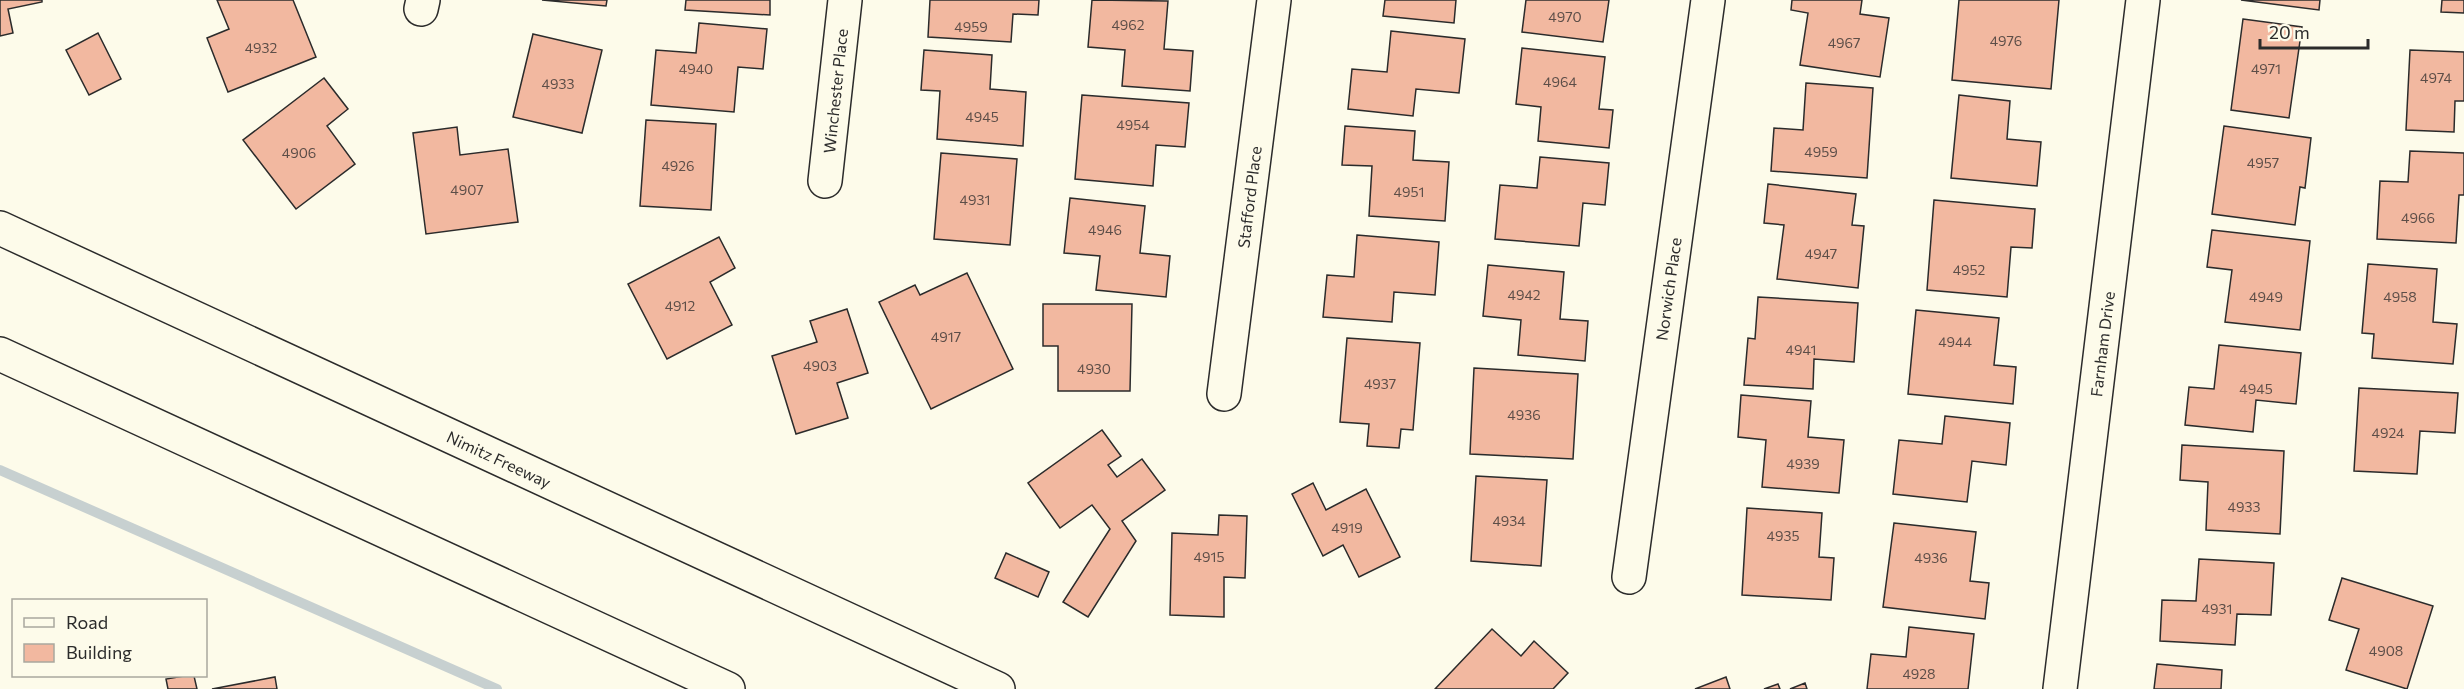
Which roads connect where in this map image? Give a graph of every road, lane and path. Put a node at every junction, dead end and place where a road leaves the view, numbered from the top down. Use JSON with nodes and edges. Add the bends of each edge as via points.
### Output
{"nodes":[{"id":1,"x":845,"y":0,"type":"edge"},
{"id":2,"x":1274,"y":0,"type":"edge"},
{"id":3,"x":1708,"y":0,"type":"edge"},
{"id":4,"x":2143,"y":0,"type":"edge"},
{"id":5,"x":825,"y":182,"type":"dead end"},
{"id":6,"x":0,"y":228,"type":"edge"},
{"id":7,"x":0,"y":354,"type":"edge"},
{"id":8,"x":1224,"y":394,"type":"dead end"},
{"id":9,"x":1629,"y":577,"type":"dead end"},
{"id":10,"x":728,"y":689,"type":"edge"},
{"id":11,"x":998,"y":689,"type":"edge"},
{"id":12,"x":2060,"y":689,"type":"edge"}],
"edges":[{"from":1,"to":5,"type":"main road","name":"Winchester Place"},
{"from":2,"to":8,"type":"main road","name":"Stafford Place"},
{"from":3,"to":9,"type":"main road","name":"Norwich Place"},
{"from":4,"to":12,"type":"main road","name":"Farnham Drive"},
{"from":6,"to":11,"type":"main road","name":"Nimitz Freeway"},
{"from":7,"to":10,"type":"main road"}]}
